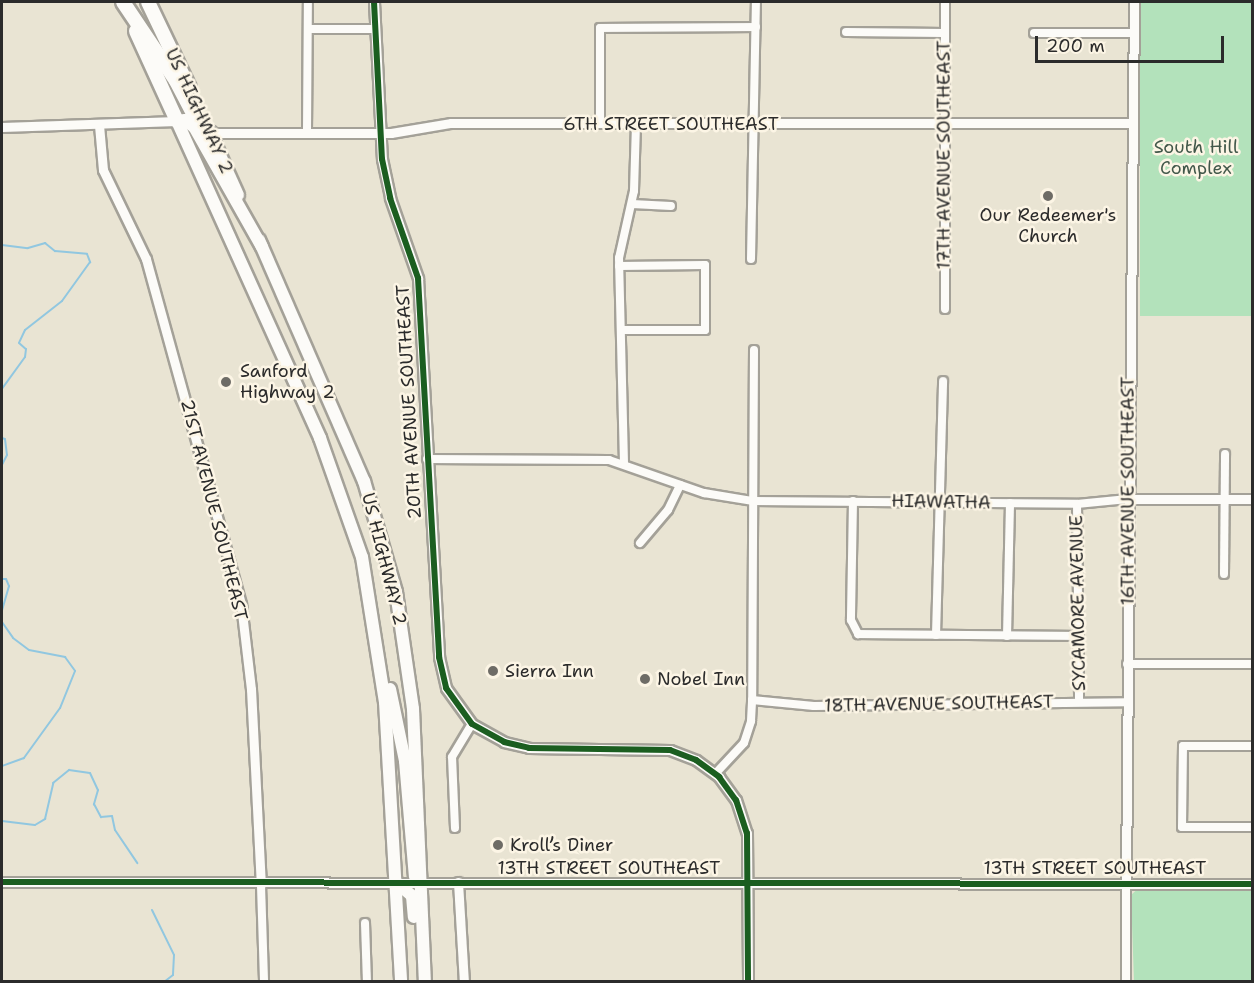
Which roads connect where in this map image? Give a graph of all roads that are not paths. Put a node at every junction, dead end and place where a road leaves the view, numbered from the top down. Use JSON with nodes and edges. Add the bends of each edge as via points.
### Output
{"nodes":[{"id":1,"x":123,"y":2,"type":"edge"},
{"id":2,"x":148,"y":2,"type":"edge"},
{"id":3,"x":308,"y":2,"type":"edge"},
{"id":4,"x":374,"y":2,"type":"edge"},
{"id":5,"x":756,"y":2,"type":"edge"},
{"id":6,"x":945,"y":2,"type":"edge"},
{"id":7,"x":1134,"y":2,"type":"edge"},
{"id":8,"x":756,"y":27,"type":"junction"},
{"id":9,"x":308,"y":29,"type":"junction"},
{"id":10,"x":375,"y":29,"type":"junction"},
{"id":11,"x":846,"y":32,"type":"dead end"},
{"id":12,"x":944,"y":33,"type":"junction"},
{"id":13,"x":1034,"y":33,"type":"dead end"},
{"id":14,"x":1134,"y":33,"type":"junction"},
{"id":15,"x":177,"y":122,"type":"junction"},
{"id":16,"x":752,"y":123,"type":"junction"},
{"id":17,"x":1133,"y":123,"type":"junction"},
{"id":18,"x":600,"y":124,"type":"junction"},
{"id":19,"x":944,"y":124,"type":"junction"},
{"id":20,"x":99,"y":125,"type":"junction"},
{"id":21,"x":636,"y":125,"type":"junction"},
{"id":22,"x":2,"y":127,"type":"edge"},
{"id":23,"x":307,"y":131,"type":"junction"},
{"id":24,"x":210,"y":133,"type":"junction"},
{"id":25,"x":380,"y":134,"type":"junction"},
{"id":26,"x":632,"y":204,"type":"junction"},
{"id":27,"x":671,"y":206,"type":"dead end"},
{"id":28,"x":262,"y":247,"type":"junction"},
{"id":29,"x":752,"y":259,"type":"dead end"},
{"id":30,"x":619,"y":266,"type":"junction"},
{"id":31,"x":945,"y":309,"type":"dead end"},
{"id":32,"x":622,"y":330,"type":"junction"},
{"id":33,"x":754,"y":350,"type":"dead end"},
{"id":34,"x":943,"y":381,"type":"dead end"},
{"id":35,"x":1225,"y":454,"type":"dead end"},
{"id":36,"x":427,"y":459,"type":"junction"},
{"id":37,"x":624,"y":463,"type":"junction"},
{"id":38,"x":680,"y":485,"type":"junction"},
{"id":39,"x":1128,"y":499,"type":"junction"},
{"id":40,"x":1224,"y":499,"type":"junction"},
{"id":41,"x":1252,"y":500,"type":"edge"},
{"id":42,"x":753,"y":501,"type":"junction"},
{"id":43,"x":853,"y":501,"type":"junction"},
{"id":44,"x":940,"y":501,"type":"junction"},
{"id":45,"x":1010,"y":503,"type":"junction"},
{"id":46,"x":1077,"y":504,"type":"junction"},
{"id":47,"x":640,"y":543,"type":"dead end"},
{"id":48,"x":1224,"y":574,"type":"dead end"},
{"id":49,"x":936,"y":635,"type":"junction"},
{"id":50,"x":1007,"y":636,"type":"junction"},
{"id":51,"x":1078,"y":636,"type":"junction"},
{"id":52,"x":380,"y":654,"type":"junction"},
{"id":53,"x":1127,"y":664,"type":"junction"},
{"id":54,"x":1252,"y":664,"type":"edge"},
{"id":55,"x":752,"y":700,"type":"junction"},
{"id":56,"x":1079,"y":702,"type":"junction"},
{"id":57,"x":1127,"y":702,"type":"junction"},
{"id":58,"x":472,"y":724,"type":"junction"},
{"id":59,"x":1252,"y":746,"type":"edge"},
{"id":60,"x":715,"y":774,"type":"junction"},
{"id":61,"x":1252,"y":826,"type":"edge"},
{"id":62,"x":455,"y":828,"type":"dead end"},
{"id":63,"x":2,"y":882,"type":"edge"},
{"id":64,"x":396,"y":882,"type":"junction"},
{"id":65,"x":420,"y":882,"type":"junction"},
{"id":66,"x":458,"y":882,"type":"junction"},
{"id":67,"x":1126,"y":882,"type":"junction"},
{"id":68,"x":748,"y":883,"type":"junction"},
{"id":69,"x":1252,"y":884,"type":"edge"},
{"id":70,"x":261,"y":885,"type":"junction"},
{"id":71,"x":365,"y":923,"type":"dead end"},
{"id":72,"x":264,"y":981,"type":"edge"},
{"id":73,"x":368,"y":981,"type":"edge"},
{"id":74,"x":401,"y":981,"type":"edge"},
{"id":75,"x":418,"y":981,"type":"edge"},
{"id":76,"x":425,"y":981,"type":"edge"},
{"id":77,"x":464,"y":981,"type":"edge"},
{"id":78,"x":748,"y":981,"type":"edge"},
{"id":79,"x":1126,"y":981,"type":"edge"}],
"edges":[{"from":1,"to":15,"type":"highway","name":"US HIGHWAY 2"},
{"from":1,"to":24,"type":"highway","via":[[176,81],[200,127]]},
{"from":2,"to":24,"type":"highway","name":"US HIGHWAY 2"},
{"from":3,"to":9,"type":"street"},
{"from":4,"to":10,"type":"street","name":"20TH AVENUE SOUTHEAST"},
{"from":5,"to":8,"type":"street"},
{"from":6,"to":12,"type":"street","name":"17TH AVENUE SOUTHEAST"},
{"from":7,"to":14,"type":"street","name":"16TH AVENUE SOUTHEAST"},
{"from":8,"to":16,"type":"street"},
{"from":8,"to":18,"type":"street","via":[[600,28]]},
{"from":9,"to":10,"type":"street"},
{"from":9,"to":23,"type":"street"},
{"from":10,"to":25,"type":"street","name":"20TH AVENUE SOUTHEAST"},
{"from":11,"to":12,"type":"street"},
{"from":12,"to":19,"type":"street","name":"17TH AVENUE SOUTHEAST"},
{"from":13,"to":14,"type":"street"},
{"from":14,"to":17,"type":"street","name":"16TH AVENUE SOUTHEAST"},
{"from":15,"to":20,"type":"street"},
{"from":15,"to":28,"type":"highway","via":[[190,122]]},
{"from":15,"to":52,"type":"highway","name":"US HIGHWAY 2","via":[[336,479],[362,557]]},
{"from":16,"to":19,"type":"street","name":"6TH STREET SOUTHEAST"},
{"from":16,"to":21,"type":"street","name":"6TH STREET SOUTHEAST"},
{"from":16,"to":29,"type":"street"},
{"from":17,"to":19,"type":"street","name":"6TH STREET SOUTHEAST"},
{"from":17,"to":39,"type":"street","name":"16TH AVENUE SOUTHEAST"},
{"from":18,"to":21,"type":"street","name":"6TH STREET SOUTHEAST"},
{"from":18,"to":25,"type":"street","name":"6TH STREET SOUTHEAST","via":[[451,123]]},
{"from":19,"to":31,"type":"street","name":"17TH AVENUE SOUTHEAST"},
{"from":20,"to":22,"type":"street"},
{"from":20,"to":70,"type":"street","name":"21ST AVENUE SOUTHEAST","via":[[103,170],[146,259],[241,604],[251,689]]},
{"from":21,"to":26,"type":"street"},
{"from":23,"to":24,"type":"street","name":"6TH STREET SOUTHEAST"},
{"from":23,"to":25,"type":"street","name":"6TH STREET SOUTHEAST"},
{"from":24,"to":28,"type":"highway","name":"US HIGHWAY 2"},
{"from":25,"to":36,"type":"street","name":"20TH AVENUE SOUTHEAST","via":[[390,198],[418,278]]},
{"from":26,"to":27,"type":"street"},
{"from":26,"to":30,"type":"street"},
{"from":28,"to":65,"type":"highway","name":"US HIGHWAY 2","via":[[364,481],[396,592],[413,709]]},
{"from":30,"to":32,"type":"street"},
{"from":30,"to":32,"type":"street","via":[[705,265],[705,330]]},
{"from":32,"to":37,"type":"street"},
{"from":33,"to":42,"type":"street"},
{"from":34,"to":44,"type":"street"},
{"from":35,"to":40,"type":"street"},
{"from":36,"to":37,"type":"street"},
{"from":36,"to":58,"type":"street","name":"20TH AVENUE SOUTHEAST","via":[[439,657],[450,695]]},
{"from":37,"to":38,"type":"street","name":"HIAWATHA"},
{"from":38,"to":42,"type":"street","name":"HIAWATHA","via":[[723,498]]},
{"from":38,"to":47,"type":"street","via":[[669,510]]},
{"from":39,"to":40,"type":"street"},
{"from":39,"to":46,"type":"street","name":"HIAWATHA"},
{"from":39,"to":53,"type":"street","name":"16TH AVENUE SOUTHEAST"},
{"from":40,"to":41,"type":"street"},
{"from":40,"to":48,"type":"street"},
{"from":42,"to":43,"type":"street","name":"HIAWATHA"},
{"from":42,"to":55,"type":"street"},
{"from":43,"to":44,"type":"street","name":"HIAWATHA"},
{"from":43,"to":49,"type":"street","via":[[854,631],[863,635]]},
{"from":44,"to":45,"type":"street","name":"HIAWATHA"},
{"from":44,"to":49,"type":"street","via":[[936,513]]},
{"from":45,"to":46,"type":"street","name":"HIAWATHA"},
{"from":45,"to":50,"type":"street"},
{"from":46,"to":51,"type":"street","name":"SYCAMORE AVENUE"},
{"from":49,"to":50,"type":"street"},
{"from":50,"to":51,"type":"street"},
{"from":51,"to":56,"type":"street","name":"SYCAMORE AVENUE"},
{"from":52,"to":64,"type":"highway","name":"US HIGHWAY 2"},
{"from":52,"to":65,"type":"highway","via":[[402,741],[409,850],[415,877]]},
{"from":53,"to":54,"type":"street"},
{"from":53,"to":57,"type":"street","name":"16TH AVENUE SOUTHEAST"},
{"from":55,"to":56,"type":"street","name":"18TH AVENUE SOUTHEAST","via":[[814,706]]},
{"from":55,"to":60,"type":"street","via":[[749,733],[738,751]]},
{"from":56,"to":57,"type":"street","name":"18TH AVENUE SOUTHEAST"},
{"from":57,"to":67,"type":"street","name":"16TH AVENUE SOUTHEAST"},
{"from":58,"to":60,"type":"street","via":[[504,742],[529,748],[670,750],[696,760]]},
{"from":58,"to":62,"type":"street","via":[[452,758]]},
{"from":59,"to":61,"type":"street","via":[[1183,746],[1182,827]]},
{"from":60,"to":68,"type":"street","via":[[742,815],[747,833]]},
{"from":63,"to":70,"type":"street","name":"13TH STREET SOUTHEAST"},
{"from":64,"to":65,"type":"street","name":"13TH STREET SOUTHEAST"},
{"from":64,"to":70,"type":"street","name":"13TH STREET SOUTHEAST"},
{"from":64,"to":74,"type":"highway","name":"US HIGHWAY 2"},
{"from":64,"to":75,"type":"highway","via":[[412,896]]},
{"from":65,"to":66,"type":"street","name":"13TH STREET SOUTHEAST"},
{"from":65,"to":76,"type":"highway","name":"US HIGHWAY 2"},
{"from":66,"to":68,"type":"street","name":"13TH STREET SOUTHEAST"},
{"from":66,"to":77,"type":"street"},
{"from":67,"to":68,"type":"street","name":"13TH STREET SOUTHEAST"},
{"from":67,"to":69,"type":"street","name":"13TH STREET SOUTHEAST"},
{"from":67,"to":79,"type":"street","name":"16TH AVENUE SOUTHEAST"},
{"from":68,"to":78,"type":"street"},
{"from":70,"to":72,"type":"street","name":"21ST AVENUE SOUTHEAST"},
{"from":71,"to":73,"type":"street"}]}
